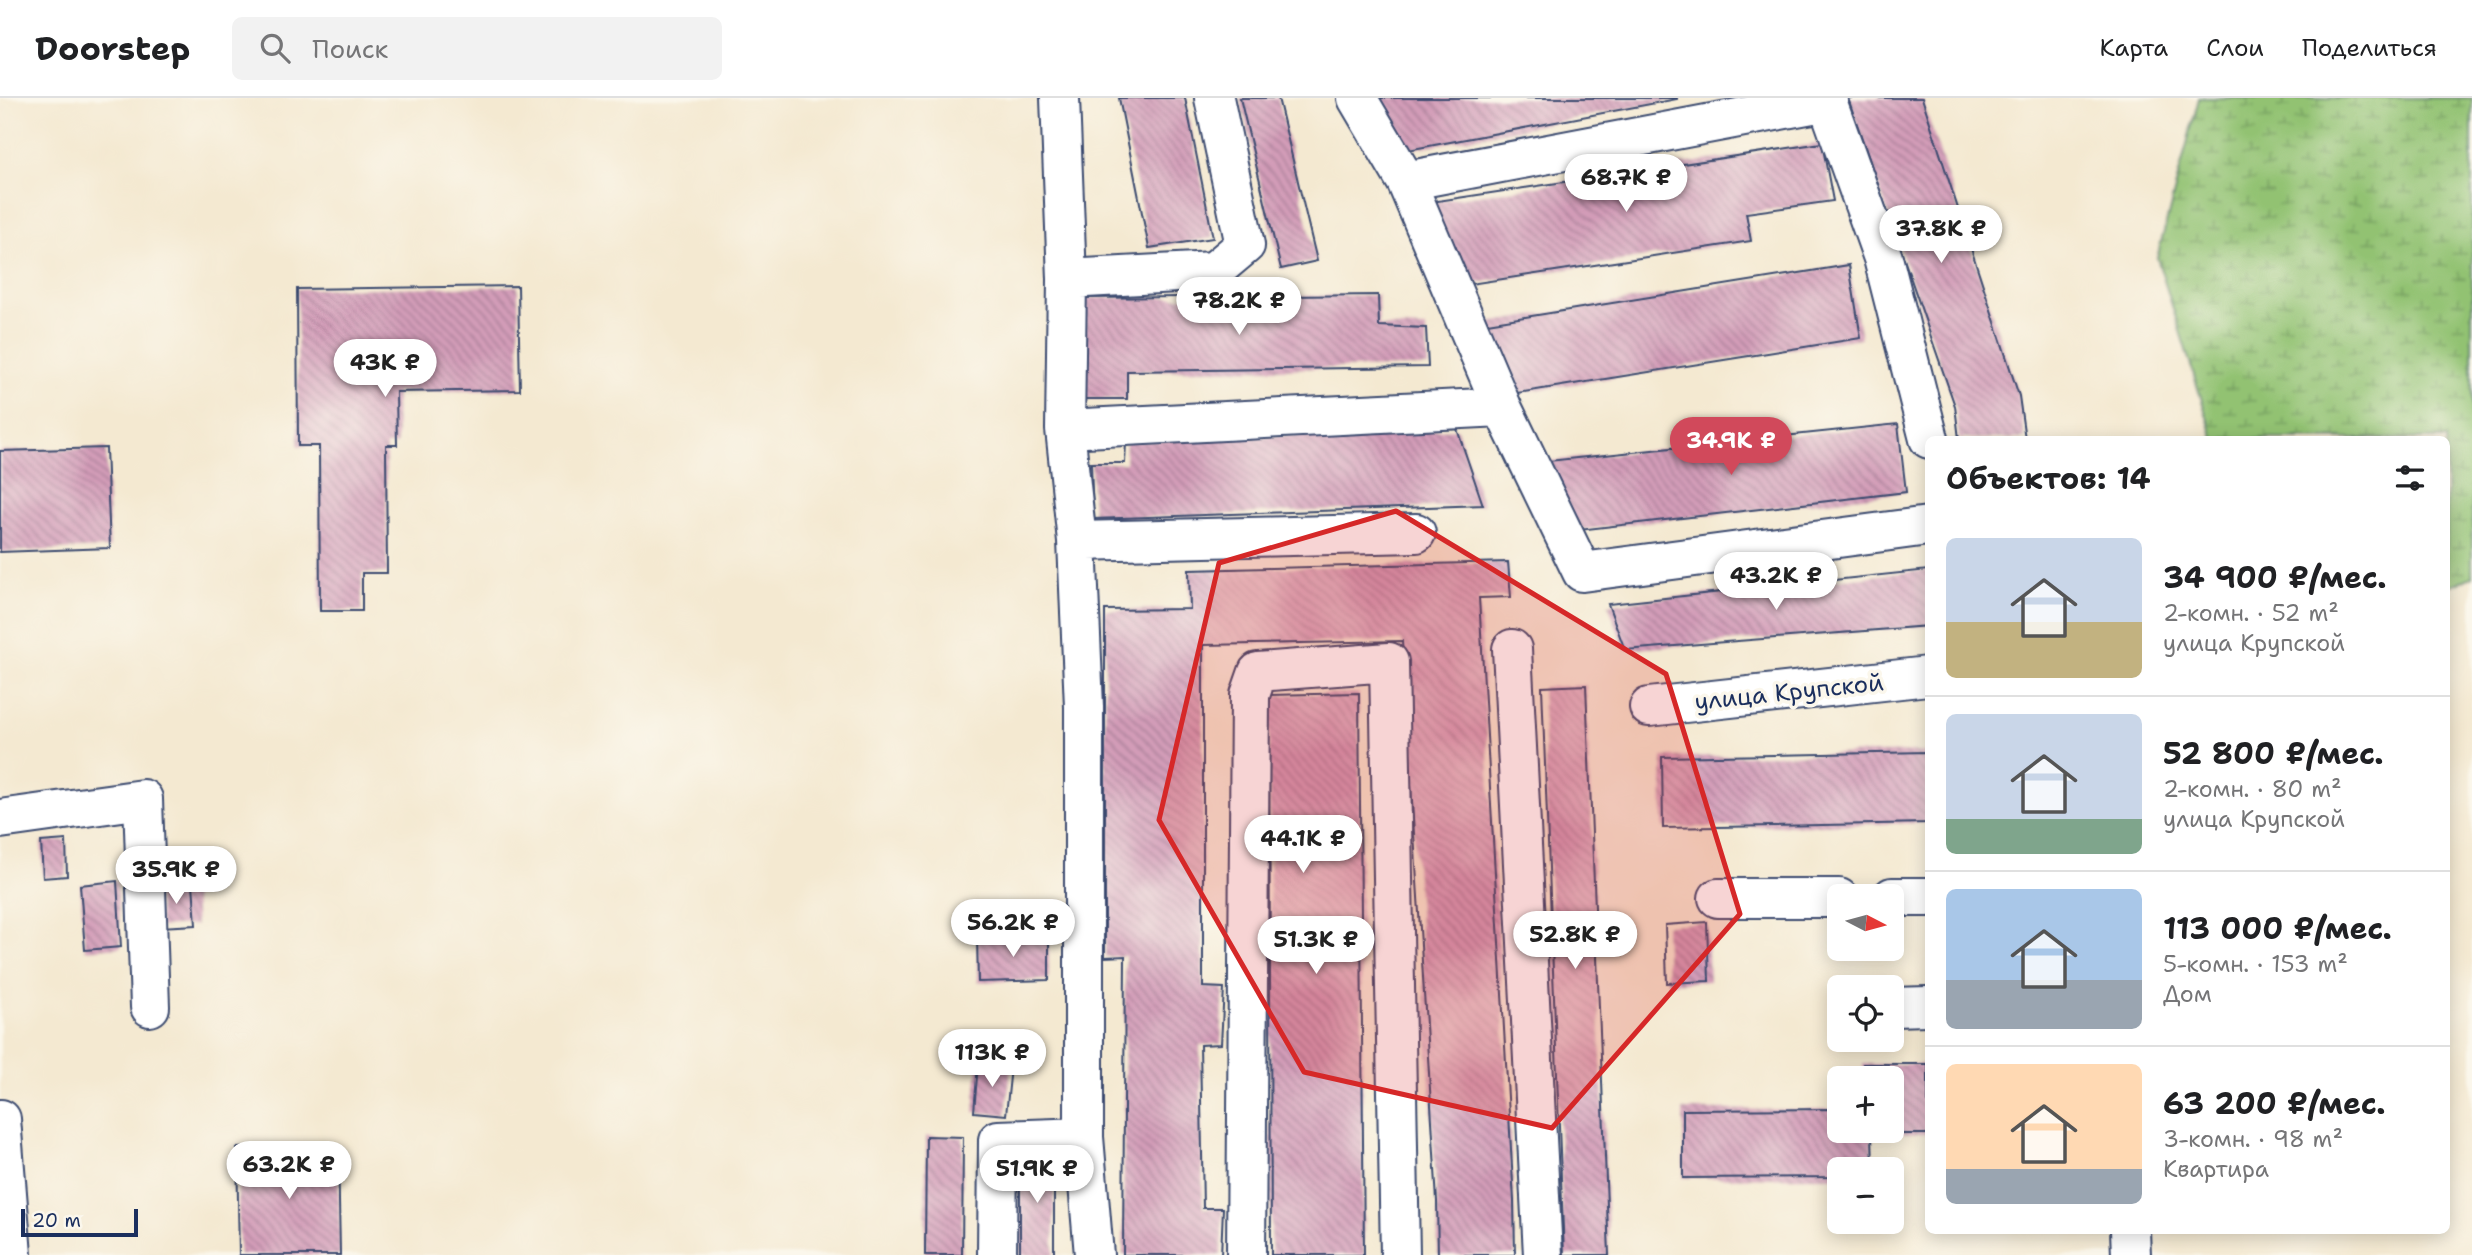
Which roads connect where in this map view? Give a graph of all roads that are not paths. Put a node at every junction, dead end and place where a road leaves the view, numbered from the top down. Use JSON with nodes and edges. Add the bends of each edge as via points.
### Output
{"nodes":[{"id":1,"x":1060,"y":98,"type":"edge"},
{"id":2,"x":1214,"y":98,"type":"edge"},
{"id":3,"x":1357,"y":98,"type":"edge"},
{"id":4,"x":1827,"y":100,"type":"edge"},
{"id":5,"x":1406,"y":181,"type":"junction"},
{"id":6,"x":1067,"y":279,"type":"junction"},
{"id":7,"x":1502,"y":407,"type":"junction"},
{"id":8,"x":1065,"y":429,"type":"junction"},
{"id":9,"x":1928,"y":436,"type":"edge"},
{"id":10,"x":1925,"y":526,"type":"edge"},
{"id":11,"x":1416,"y":533,"type":"dead end"},
{"id":12,"x":1077,"y":541,"type":"junction"},
{"id":13,"x":1512,"y":649,"type":"dead end"},
{"id":14,"x":1925,"y":676,"type":"edge"},
{"id":15,"x":1649,"y":707,"type":"dead end"},
{"id":16,"x":0,"y":819,"type":"edge"},
{"id":17,"x":1904,"y":897,"type":"edge"},
{"id":18,"x":1925,"y":897,"type":"edge"},
{"id":19,"x":1718,"y":898,"type":"dead end"},
{"id":20,"x":1827,"y":898,"type":"edge"},
{"id":21,"x":1925,"y":1006,"type":"edge"},
{"id":22,"x":150,"y":1007,"type":"dead end"},
{"id":23,"x":1904,"y":1007,"type":"edge"},
{"id":24,"x":1,"y":1119,"type":"edge"},
{"id":25,"x":1084,"y":1137,"type":"junction"},
{"id":26,"x":2130,"y":1234,"type":"edge"},
{"id":27,"x":12,"y":1255,"type":"edge"},
{"id":28,"x":997,"y":1255,"type":"edge"},
{"id":29,"x":1094,"y":1255,"type":"edge"},
{"id":30,"x":1246,"y":1255,"type":"edge"},
{"id":31,"x":1400,"y":1255,"type":"edge"},
{"id":32,"x":1543,"y":1255,"type":"edge"},
{"id":33,"x":2131,"y":1255,"type":"edge"}],
"edges":[{"from":1,"to":6,"type":"street"},
{"from":2,"to":6,"type":"street","via":[[1245,244],[1214,271]]},
{"from":3,"to":5,"type":"street"},
{"from":4,"to":5,"type":"street"},
{"from":4,"to":9,"type":"street","via":[[1883,258]]},
{"from":5,"to":7,"type":"street"},
{"from":6,"to":8,"type":"street"},
{"from":7,"to":8,"type":"street"},
{"from":7,"to":10,"type":"street","via":[[1582,572]]},
{"from":8,"to":12,"type":"street"},
{"from":11,"to":12,"type":"street"},
{"from":12,"to":25,"type":"street","via":[[1084,707]]},
{"from":13,"to":32,"type":"street"},
{"from":14,"to":15,"type":"street","name":"улица Крупской"},
{"from":16,"to":22,"type":"street","via":[[143,799]]},
{"from":17,"to":18,"type":"street"},
{"from":19,"to":20,"type":"street"},
{"from":21,"to":23,"type":"street"},
{"from":24,"to":27,"type":"street"},
{"from":25,"to":28,"type":"street","via":[[999,1140]]},
{"from":25,"to":29,"type":"street"},
{"from":26,"to":33,"type":"street"},
{"from":30,"to":31,"type":"street","via":[[1250,695],[1258,672],[1389,662]]}]}
